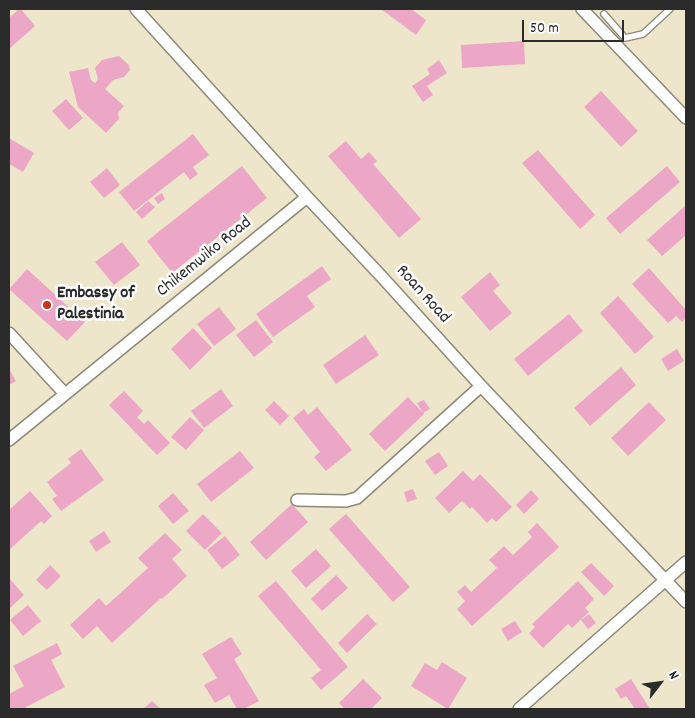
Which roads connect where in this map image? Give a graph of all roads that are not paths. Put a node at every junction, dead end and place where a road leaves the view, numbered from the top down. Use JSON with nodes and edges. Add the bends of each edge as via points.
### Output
{"nodes":[{"id":1,"x":136,"y":9,"type":"edge"},
{"id":2,"x":582,"y":9,"type":"edge"},
{"id":3,"x":670,"y":9,"type":"edge"},
{"id":4,"x":604,"y":14,"type":"dead end"},
{"id":5,"x":686,"y":118,"type":"edge"},
{"id":6,"x":307,"y":197,"type":"junction"},
{"id":7,"x":9,"y":333,"type":"edge"},
{"id":8,"x":481,"y":386,"type":"junction"},
{"id":9,"x":65,"y":394,"type":"junction"},
{"id":10,"x":9,"y":440,"type":"edge"},
{"id":11,"x":297,"y":500,"type":"dead end"},
{"id":12,"x":686,"y":562,"type":"edge"},
{"id":13,"x":666,"y":580,"type":"junction"},
{"id":14,"x":686,"y":602,"type":"edge"},
{"id":15,"x":519,"y":709,"type":"edge"}],
"edges":[{"from":1,"to":6,"type":"street","name":"Roan Road"},
{"from":2,"to":5,"type":"street"},
{"from":3,"to":4,"type":"lane","via":[[643,34],[625,38]]},
{"from":6,"to":8,"type":"street","name":"Roan Road"},
{"from":6,"to":9,"type":"street","name":"Chikemwiko Road"},
{"from":7,"to":9,"type":"street"},
{"from":8,"to":11,"type":"street","via":[[357,498],[346,501]]},
{"from":8,"to":13,"type":"street","name":"Roan Road"},
{"from":9,"to":10,"type":"street","name":"Chikemwiko Road"},
{"from":12,"to":13,"type":"street"},
{"from":13,"to":14,"type":"street","name":"Roan Road"},
{"from":13,"to":15,"type":"street"}]}
